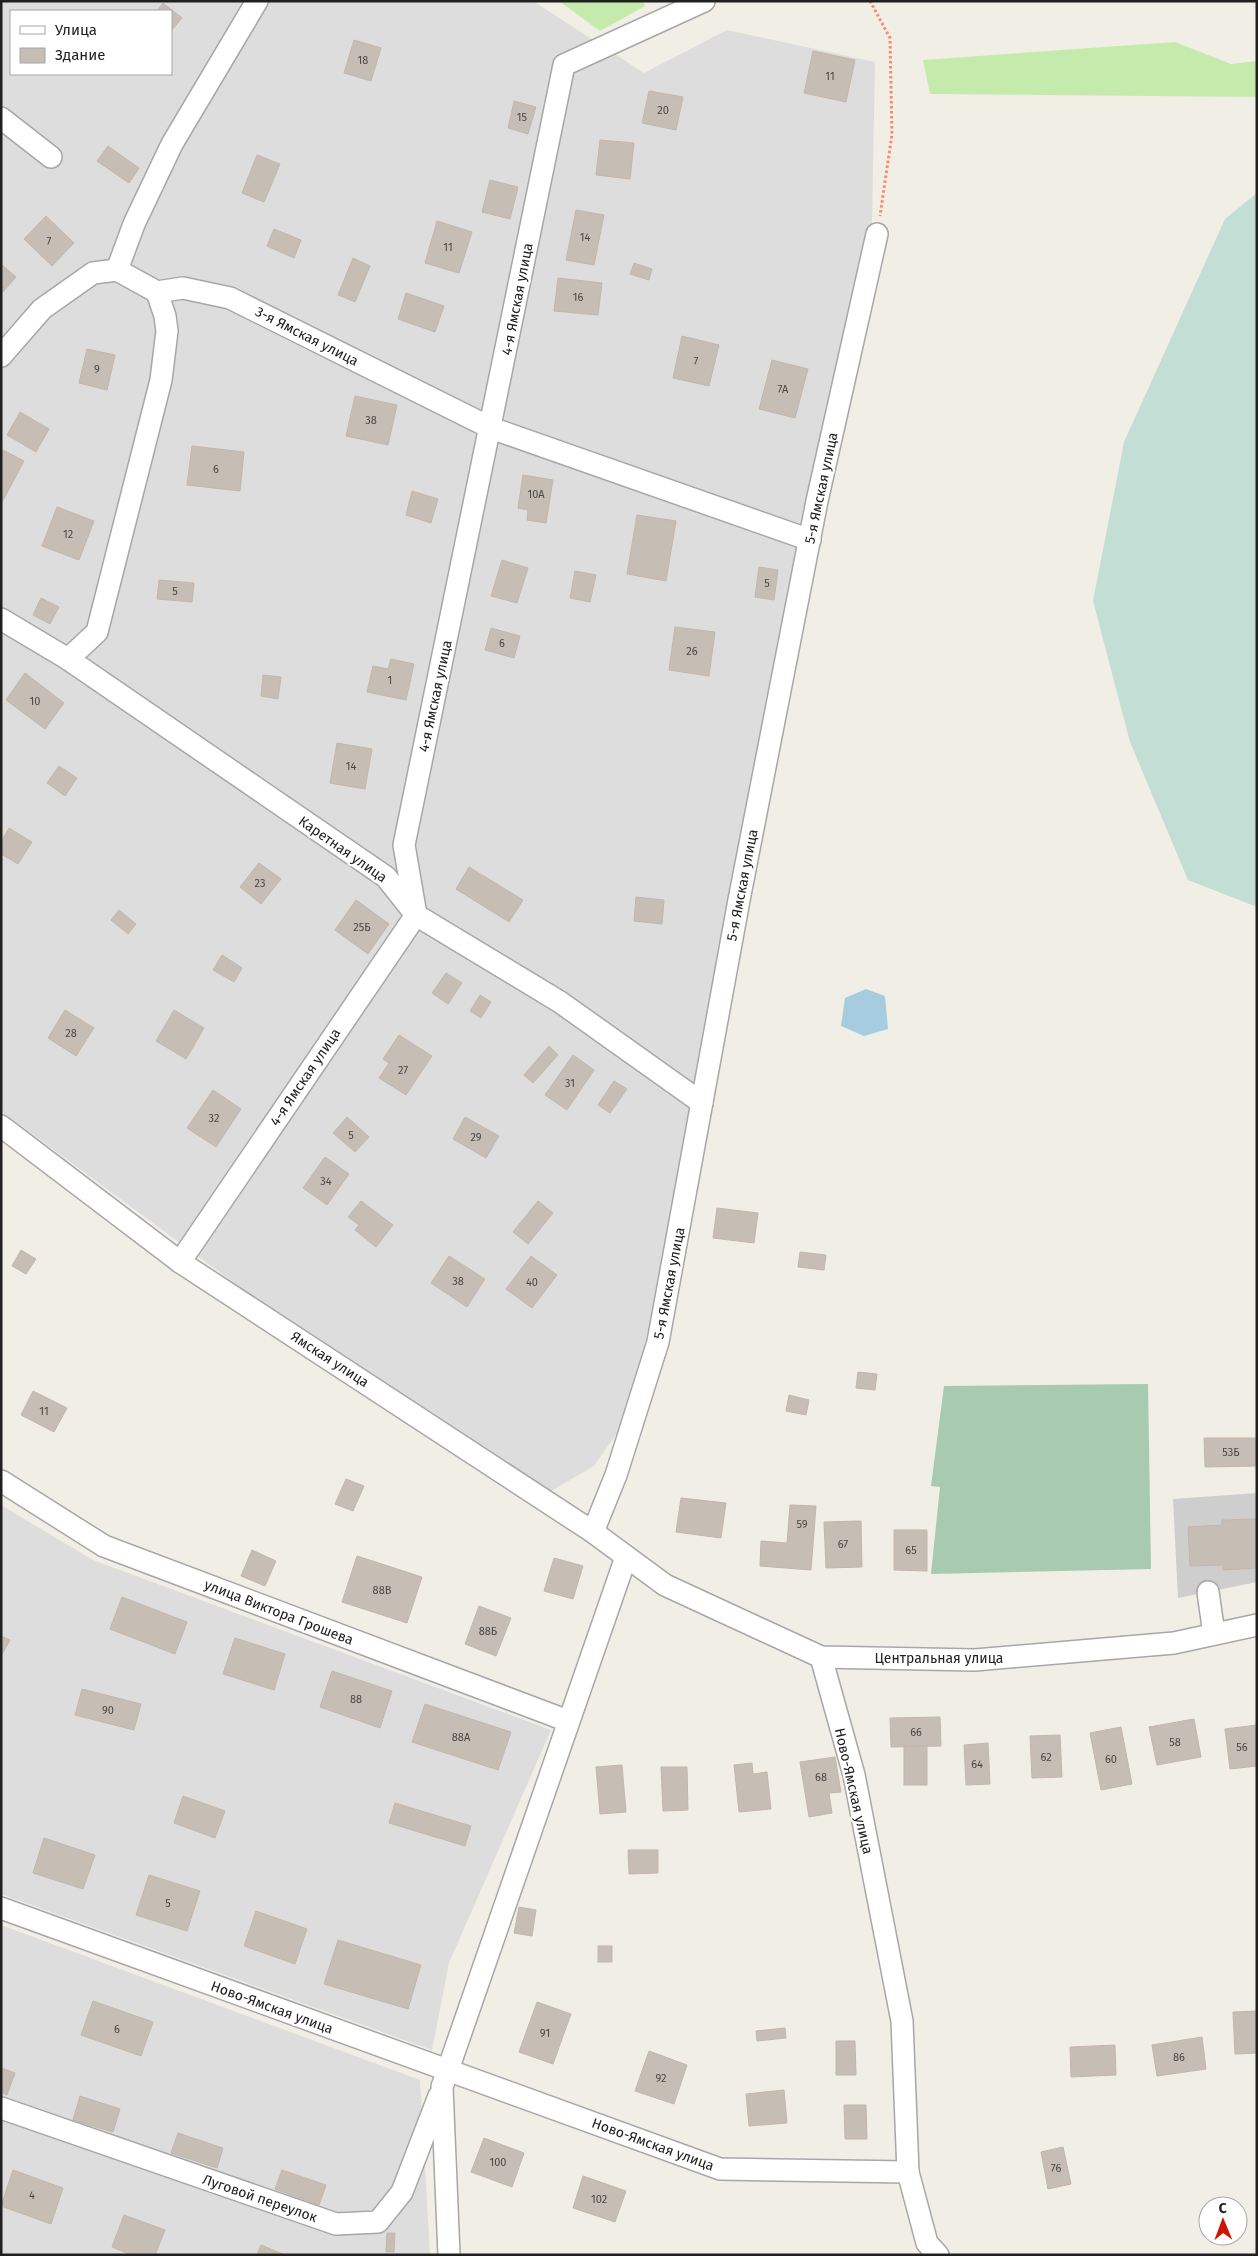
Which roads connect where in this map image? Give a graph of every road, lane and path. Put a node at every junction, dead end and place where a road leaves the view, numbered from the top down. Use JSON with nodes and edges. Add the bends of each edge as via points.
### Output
{"nodes":[{"id":1,"x":257,"y":1,"type":"edge"},
{"id":2,"x":704,"y":1,"type":"edge"},
{"id":3,"x":870,"y":1,"type":"edge"},
{"id":4,"x":1,"y":118,"type":"edge"},
{"id":5,"x":51,"y":157,"type":"dead end"},
{"id":6,"x":877,"y":234,"type":"joint"},
{"id":7,"x":117,"y":270,"type":"junction"},
{"id":8,"x":157,"y":292,"type":"junction"},
{"id":9,"x":1,"y":356,"type":"edge"},
{"id":10,"x":491,"y":428,"type":"junction"},
{"id":11,"x":810,"y":540,"type":"junction"},
{"id":12,"x":1,"y":619,"type":"edge"},
{"id":13,"x":68,"y":659,"type":"junction"},
{"id":14,"x":416,"y":915,"type":"junction"},
{"id":15,"x":702,"y":1103,"type":"junction"},
{"id":16,"x":1,"y":1126,"type":"edge"},
{"id":17,"x":180,"y":1262,"type":"junction"},
{"id":18,"x":1,"y":1481,"type":"edge"},
{"id":19,"x":593,"y":1532,"type":"junction"},
{"id":20,"x":626,"y":1556,"type":"junction"},
{"id":21,"x":665,"y":1585,"type":"joint"},
{"id":22,"x":1208,"y":1592,"type":"dead end"},
{"id":23,"x":1257,"y":1626,"type":"edge"},
{"id":24,"x":1214,"y":1634,"type":"junction"},
{"id":25,"x":821,"y":1657,"type":"junction"},
{"id":26,"x":568,"y":1721,"type":"junction"},
{"id":27,"x":1,"y":1908,"type":"edge"},
{"id":28,"x":445,"y":2079,"type":"junction"},
{"id":29,"x":1,"y":2108,"type":"edge"},
{"id":30,"x":908,"y":2172,"type":"junction"},
{"id":31,"x":449,"y":2255,"type":"edge"},
{"id":32,"x":938,"y":2255,"type":"edge"}],
"edges":[{"from":1,"to":7,"type":"street","via":[[172,144],[134,224]]},
{"from":2,"to":10,"type":"street","name":"4-я Ямская улица","via":[[564,66]]},
{"from":3,"to":6,"type":"path","via":[[890,38],[892,134]]},
{"from":4,"to":5,"type":"street"},
{"from":6,"to":11,"type":"street","name":"5-я Ямская улица"},
{"from":7,"to":8,"type":"street"},
{"from":7,"to":9,"type":"street","via":[[92,273],[42,309]]},
{"from":8,"to":10,"type":"street","name":"3-я Ямская улица","via":[[183,288],[230,298]]},
{"from":8,"to":13,"type":"street","via":[[167,331],[161,380],[97,632]]},
{"from":10,"to":11,"type":"street","name":"3-я Ямская улица"},
{"from":10,"to":14,"type":"street","name":"4-я Ямская улица","via":[[404,845]]},
{"from":11,"to":15,"type":"street","name":"5-я Ямская улица","via":[[740,890]]},
{"from":12,"to":13,"type":"street","name":"Каретная улица"},
{"from":13,"to":14,"type":"street","name":"Каретная улица","via":[[386,877]]},
{"from":14,"to":15,"type":"street","name":"Каретная улица","via":[[560,1002]]},
{"from":14,"to":17,"type":"street","name":"4-я Ямская улица"},
{"from":15,"to":19,"type":"street","name":"5-я Ямская улица","via":[[658,1342],[616,1475]]},
{"from":16,"to":17,"type":"street","name":"Ямская улица"},
{"from":17,"to":19,"type":"street","name":"Ямская улица"},
{"from":18,"to":26,"type":"street","name":"улица Виктора Грошева","via":[[104,1546]]},
{"from":19,"to":20,"type":"street","name":"Ямская улица"},
{"from":20,"to":21,"type":"street","name":"Ямская улица"},
{"from":20,"to":26,"type":"street","name":"Луговой переулок"},
{"from":21,"to":25,"type":"street","name":"Центральная улица"},
{"from":22,"to":24,"type":"street"},
{"from":23,"to":24,"type":"street","name":"Центральная улица"},
{"from":24,"to":25,"type":"street","name":"Центральная улица","via":[[1174,1643],[975,1660]]},
{"from":25,"to":30,"type":"street","name":"Ново-Ямская улица","via":[[854,1775],[902,2021]]},
{"from":26,"to":28,"type":"street","name":"Луговой переулок"},
{"from":27,"to":28,"type":"street","name":"Ново-Ямская улица"},
{"from":28,"to":29,"type":"street","name":"Луговой переулок","via":[[402,2192],[378,2222],[353,2224],[336,2224]]},
{"from":28,"to":30,"type":"street","name":"Ново-Ямская улица","via":[[720,2168]]},
{"from":28,"to":31,"type":"street"},
{"from":30,"to":32,"type":"street","via":[[927,2243]]}]}
